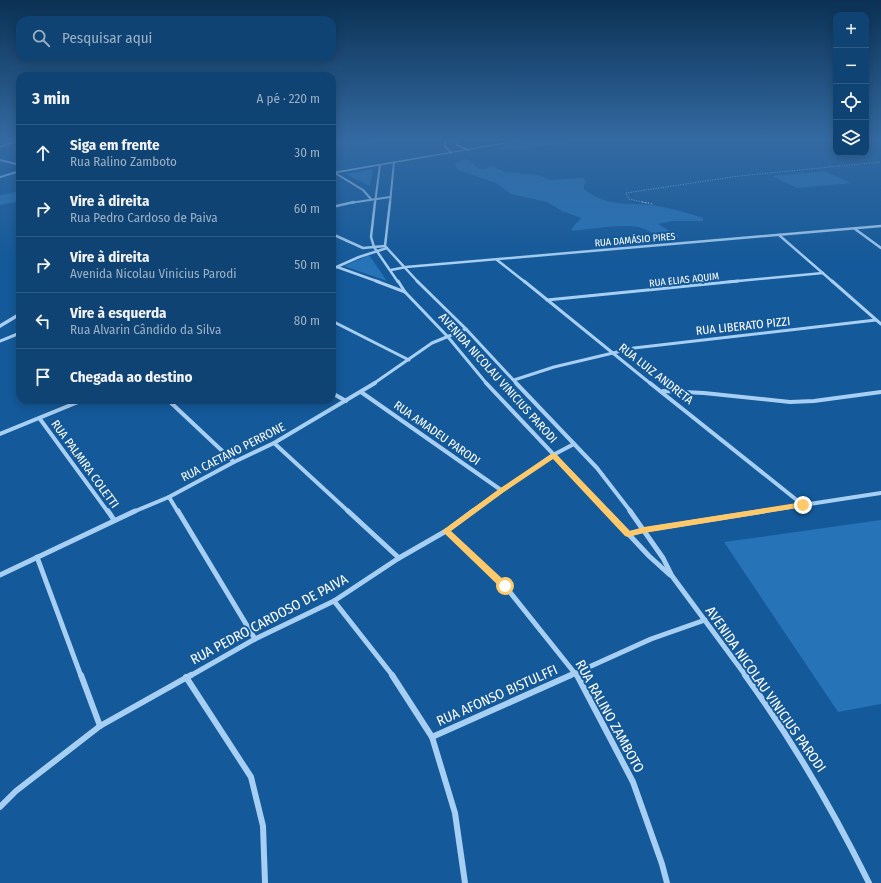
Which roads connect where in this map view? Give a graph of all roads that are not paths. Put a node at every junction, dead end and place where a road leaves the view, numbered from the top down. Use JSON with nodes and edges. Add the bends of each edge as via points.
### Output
{"nodes":[{"id":1,"x":347,"y":181,"type":"edge"},
{"id":2,"x":378,"y":181,"type":"edge"},
{"id":3,"x":392,"y":181,"type":"edge"},
{"id":4,"x":390,"y":197,"type":"junction"},
{"id":5,"x":376,"y":198,"type":"junction"},
{"id":6,"x":371,"y":199,"type":"junction"},
{"id":7,"x":336,"y":206,"type":"edge"},
{"id":8,"x":881,"y":226,"type":"edge"},
{"id":9,"x":855,"y":229,"type":"junction"},
{"id":10,"x":779,"y":235,"type":"junction"},
{"id":11,"x":336,"y":236,"type":"edge"},
{"id":12,"x":386,"y":247,"type":"junction"},
{"id":13,"x":881,"y":248,"type":"edge"},
{"id":14,"x":375,"y":249,"type":"junction"},
{"id":15,"x":496,"y":259,"type":"junction"},
{"id":16,"x":336,"y":267,"type":"joint"},
{"id":17,"x":406,"y":267,"type":"junction"},
{"id":18,"x":391,"y":270,"type":"junction"},
{"id":19,"x":823,"y":273,"type":"junction"},
{"id":20,"x":405,"y":292,"type":"junction"},
{"id":21,"x":546,"y":300,"type":"junction"},
{"id":22,"x":16,"y":316,"type":"edge"},
{"id":23,"x":876,"y":320,"type":"junction"},
{"id":24,"x":336,"y":323,"type":"edge"},
{"id":25,"x":881,"y":324,"type":"edge"},
{"id":26,"x":0,"y":326,"type":"edge"},
{"id":27,"x":466,"y":330,"type":"junction"},
{"id":28,"x":16,"y":335,"type":"edge"},
{"id":29,"x":448,"y":337,"type":"junction"},
{"id":30,"x":0,"y":341,"type":"edge"},
{"id":31,"x":613,"y":352,"type":"junction"},
{"id":32,"x":409,"y":360,"type":"junction"},
{"id":33,"x":514,"y":380,"type":"junction"},
{"id":34,"x":663,"y":391,"type":"junction"},
{"id":35,"x":362,"y":392,"type":"junction"},
{"id":36,"x":881,"y":392,"type":"edge"},
{"id":37,"x":336,"y":395,"type":"edge"},
{"id":38,"x":346,"y":401,"type":"junction"},
{"id":39,"x":74,"y":404,"type":"edge"},
{"id":40,"x":172,"y":404,"type":"edge"},
{"id":41,"x":40,"y":419,"type":"junction"},
{"id":42,"x":0,"y":434,"type":"edge"},
{"id":43,"x":274,"y":443,"type":"junction"},
{"id":44,"x":574,"y":444,"type":"junction"},
{"id":45,"x":553,"y":455,"type":"junction"},
{"id":46,"x":234,"y":462,"type":"junction"},
{"id":47,"x":501,"y":490,"type":"junction"},
{"id":48,"x":881,"y":493,"type":"edge"},
{"id":49,"x":169,"y":496,"type":"junction"},
{"id":50,"x":803,"y":505,"type":"junction"},
{"id":51,"x":114,"y":520,"type":"junction"},
{"id":52,"x":644,"y":530,"type":"junction"},
{"id":53,"x":446,"y":531,"type":"junction"},
{"id":54,"x":628,"y":534,"type":"junction"},
{"id":55,"x":37,"y":557,"type":"junction"},
{"id":56,"x":399,"y":558,"type":"junction"},
{"id":57,"x":0,"y":575,"type":"edge"},
{"id":58,"x":672,"y":576,"type":"junction"},
{"id":59,"x":334,"y":601,"type":"junction"},
{"id":60,"x":705,"y":620,"type":"junction"},
{"id":61,"x":255,"y":639,"type":"junction"},
{"id":62,"x":576,"y":673,"type":"junction"},
{"id":63,"x":186,"y":677,"type":"junction"},
{"id":64,"x":100,"y":726,"type":"junction"},
{"id":65,"x":432,"y":736,"type":"junction"},
{"id":66,"x":0,"y":807,"type":"edge"},
{"id":67,"x":265,"y":883,"type":"edge"},
{"id":68,"x":465,"y":883,"type":"edge"},
{"id":69,"x":667,"y":883,"type":"edge"},
{"id":70,"x":869,"y":883,"type":"edge"}],
"edges":[{"from":1,"to":6,"type":"street","via":[[363,190]]},
{"from":2,"to":5,"type":"street"},
{"from":3,"to":4,"type":"street"},
{"from":4,"to":5,"type":"street"},
{"from":4,"to":12,"type":"street"},
{"from":5,"to":6,"type":"street"},
{"from":5,"to":14,"type":"street","via":[[371,237]]},
{"from":6,"to":7,"type":"street"},
{"from":8,"to":9,"type":"street","name":"RUA DAMÁSIO PIRES"},
{"from":9,"to":10,"type":"street","name":"RUA DAMÁSIO PIRES"},
{"from":9,"to":13,"type":"street"},
{"from":10,"to":15,"type":"street","name":"RUA DAMÁSIO PIRES"},
{"from":10,"to":19,"type":"street"},
{"from":11,"to":14,"type":"street","via":[[363,248]]},
{"from":12,"to":14,"type":"street"},
{"from":12,"to":17,"type":"street","name":"AVENIDA NICOLAU VINICIUS PARODI"},
{"from":14,"to":16,"type":"street"},
{"from":14,"to":18,"type":"street","name":"AVENIDA NICOLAU VINICIUS PARODI"},
{"from":15,"to":17,"type":"street","name":"RUA DAMÁSIO PIRES"},
{"from":15,"to":21,"type":"street","name":"RUA LUIZ ANDRETA"},
{"from":16,"to":20,"type":"street"},
{"from":17,"to":18,"type":"street","name":"RUA DAMÁSIO PIRES"},
{"from":17,"to":27,"type":"street","name":"AVENIDA NICOLAU VINICIUS PARODI","via":[[426,291]]},
{"from":18,"to":20,"type":"street","name":"AVENIDA NICOLAU VINICIUS PARODI"},
{"from":19,"to":21,"type":"street","name":"RUA ELIAS AQUIM"},
{"from":19,"to":23,"type":"street"},
{"from":20,"to":29,"type":"street","name":"AVENIDA NICOLAU VINICIUS PARODI"},
{"from":21,"to":31,"type":"street","name":"RUA LUIZ ANDRETA"},
{"from":22,"to":26,"type":"street"},
{"from":23,"to":25,"type":"street"},
{"from":23,"to":31,"type":"street","name":"RUA LIBERATO PIZZI","via":[[652,345]]},
{"from":24,"to":32,"type":"street"},
{"from":27,"to":29,"type":"street","name":"RUA CAETANO PERRONE"},
{"from":27,"to":33,"type":"street","name":"AVENIDA NICOLAU VINICIUS PARODI"},
{"from":28,"to":30,"type":"street"},
{"from":29,"to":32,"type":"street","name":"RUA CAETANO PERRONE","via":[[432,343]]},
{"from":29,"to":45,"type":"street","name":"AVENIDA NICOLAU VINICIUS PARODI","via":[[474,370]]},
{"from":31,"to":33,"type":"street","name":"RUA LIBERATO PIZZI"},
{"from":31,"to":34,"type":"street","name":"RUA LUIZ ANDRETA"},
{"from":32,"to":35,"type":"street","name":"RUA CAETANO PERRONE"},
{"from":33,"to":44,"type":"street","name":"AVENIDA NICOLAU VINICIUS PARODI"},
{"from":34,"to":36,"type":"street","via":[[790,402]]},
{"from":34,"to":50,"type":"street","name":"RUA LUIZ ANDRETA"},
{"from":35,"to":38,"type":"street","name":"RUA CAETANO PERRONE"},
{"from":35,"to":47,"type":"street","name":"RUA AMADEU PARODI"},
{"from":37,"to":38,"type":"street"},
{"from":38,"to":43,"type":"street","name":"RUA CAETANO PERRONE"},
{"from":39,"to":41,"type":"street"},
{"from":40,"to":46,"type":"street"},
{"from":41,"to":42,"type":"street"},
{"from":41,"to":51,"type":"street","name":"RUA PALMIRA COLETTI"},
{"from":43,"to":46,"type":"street","name":"RUA CAETANO PERRONE"},
{"from":43,"to":56,"type":"street"},
{"from":44,"to":45,"type":"street","name":"RUA PEDRO CARDOSO DE PAIVA"},
{"from":44,"to":52,"type":"street","name":"AVENIDA NICOLAU VINICIUS PARODI","via":[[597,468]]},
{"from":45,"to":47,"type":"street","name":"RUA PEDRO CARDOSO DE PAIVA"},
{"from":45,"to":54,"type":"street","name":"AVENIDA NICOLAU VINICIUS PARODI"},
{"from":46,"to":49,"type":"street","name":"RUA CAETANO PERRONE"},
{"from":47,"to":53,"type":"street","name":"RUA PEDRO CARDOSO DE PAIVA"},
{"from":48,"to":50,"type":"street"},
{"from":49,"to":51,"type":"street","name":"RUA CAETANO PERRONE"},
{"from":49,"to":61,"type":"street"},
{"from":50,"to":52,"type":"street"},
{"from":51,"to":55,"type":"street","name":"RUA CAETANO PERRONE"},
{"from":52,"to":54,"type":"street"},
{"from":52,"to":58,"type":"street","name":"AVENIDA NICOLAU VINICIUS PARODI"},
{"from":53,"to":56,"type":"street","name":"RUA PEDRO CARDOSO DE PAIVA"},
{"from":53,"to":62,"type":"street","name":"RUA RALINO ZAMBOTO","via":[[505,586]]},
{"from":54,"to":58,"type":"street","name":"AVENIDA NICOLAU VINICIUS PARODI"},
{"from":55,"to":57,"type":"street","name":"RUA CAETANO PERRONE"},
{"from":55,"to":64,"type":"street"},
{"from":56,"to":59,"type":"street","name":"RUA PEDRO CARDOSO DE PAIVA"},
{"from":58,"to":60,"type":"street","name":"AVENIDA NICOLAU VINICIUS PARODI"},
{"from":59,"to":61,"type":"street","name":"RUA PEDRO CARDOSO DE PAIVA"},
{"from":59,"to":65,"type":"street","via":[[400,683]]},
{"from":60,"to":62,"type":"street","name":"RUA AFONSO BISTULFFI","via":[[651,640]]},
{"from":60,"to":70,"type":"street","name":"AVENIDA NICOLAU VINICIUS PARODI","via":[[800,756],[826,798]]},
{"from":61,"to":63,"type":"street","name":"RUA PEDRO CARDOSO DE PAIVA"},
{"from":62,"to":65,"type":"street","name":"RUA AFONSO BISTULFFI"},
{"from":62,"to":69,"type":"street","name":"RUA RALINO ZAMBOTO","via":[[633,782]]},
{"from":63,"to":64,"type":"street","name":"RUA PEDRO CARDOSO DE PAIVA"},
{"from":63,"to":67,"type":"street","via":[[251,777],[263,826]]},
{"from":64,"to":66,"type":"street","name":"RUA PEDRO CARDOSO DE PAIVA","via":[[16,791]]},
{"from":65,"to":68,"type":"street","via":[[455,813]]}]}
